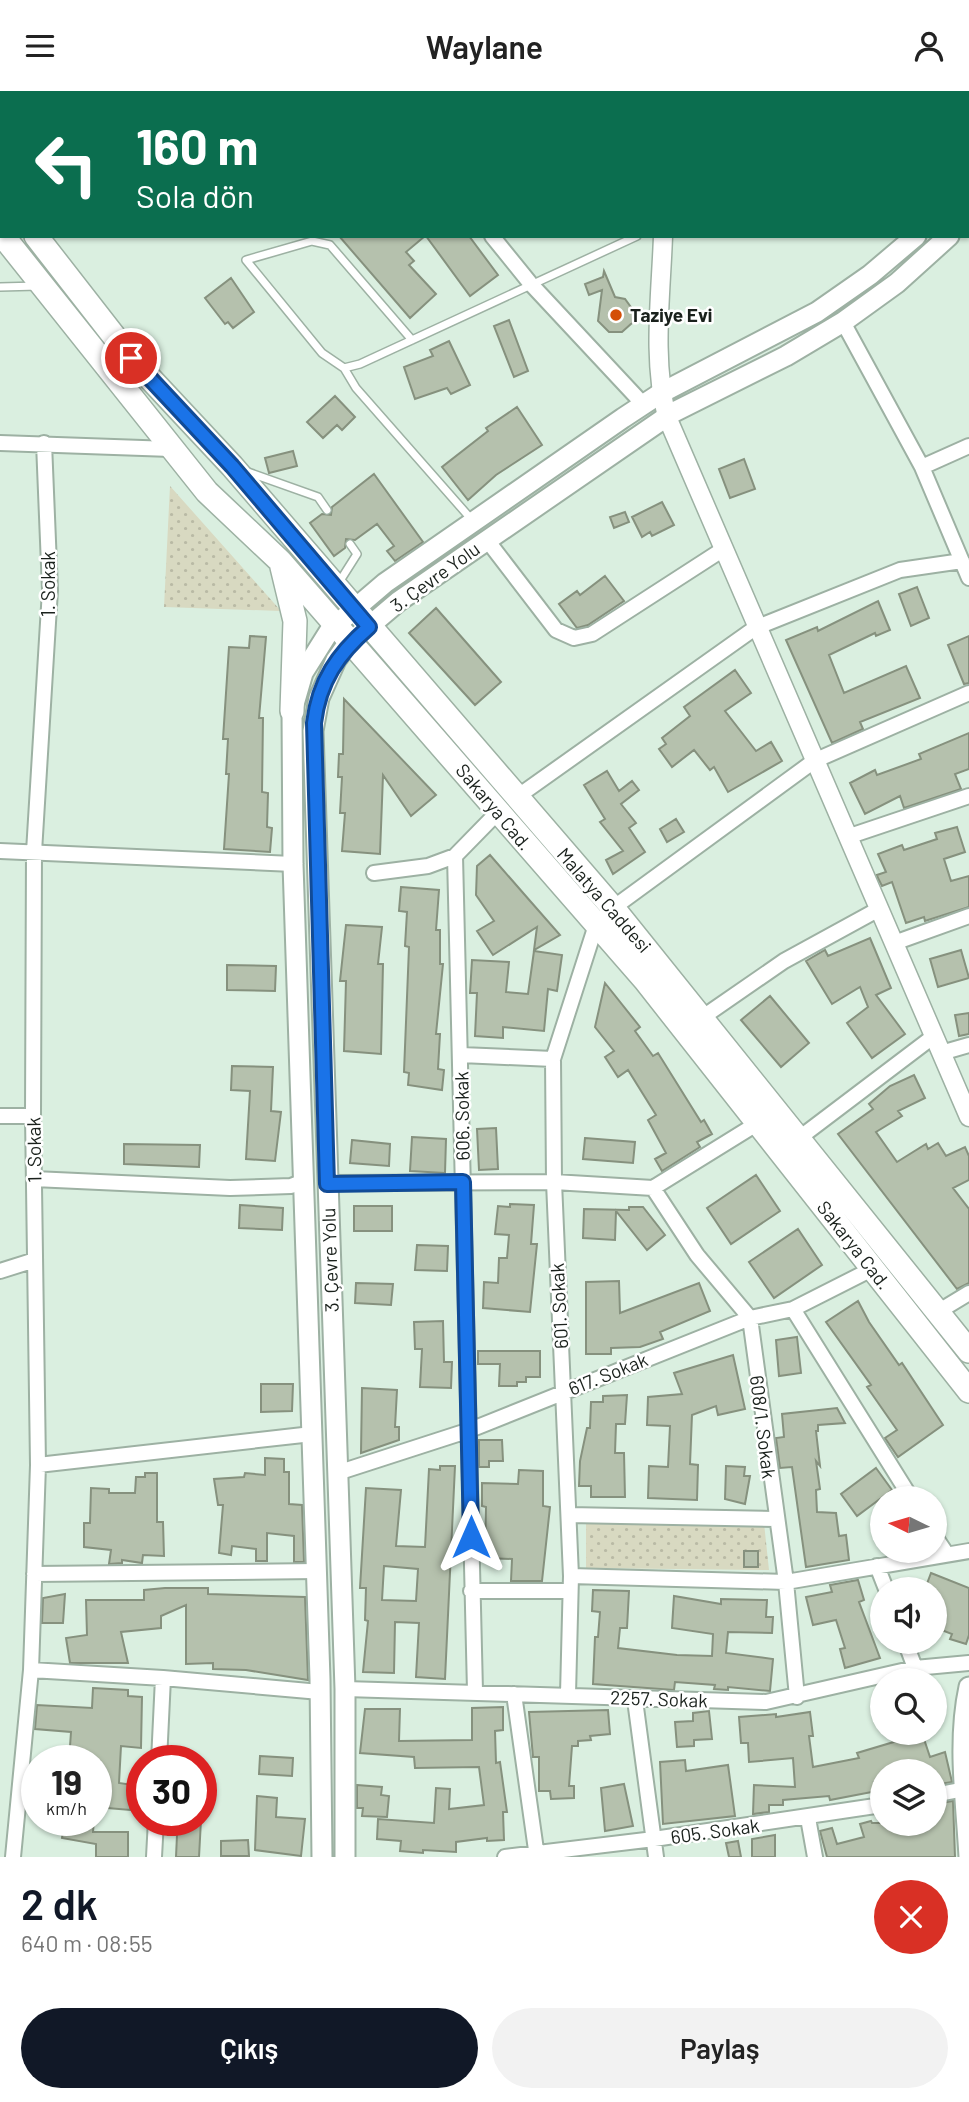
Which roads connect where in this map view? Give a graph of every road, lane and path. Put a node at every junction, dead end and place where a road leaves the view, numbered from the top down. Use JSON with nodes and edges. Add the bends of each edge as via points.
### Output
{"nodes":[{"id":1,"x":4,"y":238,"type":"edge"},
{"id":2,"x":38,"y":238,"type":"edge"},
{"id":3,"x":494,"y":238,"type":"edge"},
{"id":4,"x":632,"y":238,"type":"edge"},
{"id":5,"x":663,"y":238,"type":"edge"},
{"id":6,"x":914,"y":238,"type":"edge"},
{"id":7,"x":947,"y":238,"type":"edge"},
{"id":8,"x":72,"y":282,"type":"junction"},
{"id":9,"x":530,"y":283,"type":"junction"},
{"id":10,"x":0,"y":286,"type":"edge"},
{"id":11,"x":48,"y":291,"type":"junction"},
{"id":12,"x":843,"y":322,"type":"junction"},
{"id":13,"x":113,"y":334,"type":"junction"},
{"id":14,"x":412,"y":340,"type":"junction"},
{"id":15,"x":93,"y":349,"type":"junction"},
{"id":16,"x":344,"y":368,"type":"junction"},
{"id":17,"x":661,"y":393,"type":"junction"},
{"id":18,"x":643,"y":404,"type":"junction"},
{"id":19,"x":667,"y":417,"type":"junction"},
{"id":20,"x":0,"y":443,"type":"edge"},
{"id":21,"x":44,"y":443,"type":"junction"},
{"id":22,"x":969,"y":446,"type":"edge"},
{"id":23,"x":171,"y":449,"type":"junction"},
{"id":24,"x":232,"y":466,"type":"junction"},
{"id":25,"x":922,"y":467,"type":"junction"},
{"id":26,"x":327,"y":510,"type":"dead end"},
{"id":27,"x":473,"y":521,"type":"junction"},
{"id":28,"x":487,"y":540,"type":"junction"},
{"id":29,"x":350,"y":544,"type":"dead end"},
{"id":30,"x":722,"y":550,"type":"junction"},
{"id":31,"x":280,"y":561,"type":"junction"},
{"id":32,"x":962,"y":561,"type":"junction"},
{"id":33,"x":969,"y":577,"type":"edge"},
{"id":34,"x":335,"y":588,"type":"junction"},
{"id":35,"x":353,"y":626,"type":"junction"},
{"id":36,"x":755,"y":628,"type":"junction"},
{"id":37,"x":969,"y":693,"type":"edge"},
{"id":38,"x":292,"y":711,"type":"junction"},
{"id":39,"x":814,"y":761,"type":"junction"},
{"id":40,"x":969,"y":796,"type":"edge"},
{"id":41,"x":508,"y":804,"type":"junction"},
{"id":42,"x":847,"y":837,"type":"junction"},
{"id":43,"x":0,"y":851,"type":"edge"},
{"id":44,"x":34,"y":852,"type":"junction"},
{"id":45,"x":455,"y":856,"type":"junction"},
{"id":46,"x":293,"y":864,"type":"junction"},
{"id":47,"x":374,"y":873,"type":"dead end"},
{"id":48,"x":613,"y":908,"type":"junction"},
{"id":49,"x":879,"y":909,"type":"junction"},
{"id":50,"x":969,"y":916,"type":"edge"},
{"id":51,"x":596,"y":925,"type":"junction"},
{"id":52,"x":894,"y":943,"type":"junction"},
{"id":53,"x":702,"y":1017,"type":"junction"},
{"id":54,"x":938,"y":1044,"type":"junction"},
{"id":55,"x":969,"y":1045,"type":"edge"},
{"id":56,"x":461,"y":1055,"type":"junction"},
{"id":57,"x":553,"y":1059,"type":"junction"},
{"id":58,"x":0,"y":1116,"type":"edge"},
{"id":59,"x":33,"y":1116,"type":"junction"},
{"id":60,"x":969,"y":1117,"type":"edge"},
{"id":61,"x":758,"y":1123,"type":"junction"},
{"id":62,"x":797,"y":1139,"type":"junction"},
{"id":63,"x":34,"y":1179,"type":"junction"},
{"id":64,"x":304,"y":1181,"type":"junction"},
{"id":65,"x":463,"y":1182,"type":"junction"},
{"id":66,"x":554,"y":1182,"type":"junction"},
{"id":67,"x":327,"y":1184,"type":"junction"},
{"id":68,"x":653,"y":1188,"type":"junction"},
{"id":69,"x":35,"y":1260,"type":"junction"},
{"id":70,"x":874,"y":1268,"type":"junction"},
{"id":71,"x":0,"y":1271,"type":"edge"},
{"id":72,"x":969,"y":1293,"type":"edge"},
{"id":73,"x":793,"y":1309,"type":"junction"},
{"id":74,"x":936,"y":1313,"type":"junction"},
{"id":75,"x":750,"y":1318,"type":"junction"},
{"id":76,"x":969,"y":1351,"type":"edge"},
{"id":77,"x":969,"y":1391,"type":"edge"},
{"id":78,"x":563,"y":1392,"type":"junction"},
{"id":79,"x":470,"y":1430,"type":"junction"},
{"id":80,"x":312,"y":1434,"type":"junction"},
{"id":81,"x":38,"y":1465,"type":"junction"},
{"id":82,"x":337,"y":1473,"type":"junction"},
{"id":83,"x":904,"y":1486,"type":"edge"},
{"id":84,"x":569,"y":1515,"type":"junction"},
{"id":85,"x":775,"y":1519,"type":"junction"},
{"id":86,"x":969,"y":1551,"type":"edge"},
{"id":87,"x":947,"y":1553,"type":"edge"},
{"id":88,"x":893,"y":1563,"type":"edge"},
{"id":89,"x":877,"y":1566,"type":"junction"},
{"id":90,"x":317,"y":1570,"type":"junction"},
{"id":91,"x":34,"y":1574,"type":"junction"},
{"id":92,"x":881,"y":1577,"type":"edge"},
{"id":93,"x":786,"y":1582,"type":"junction"},
{"id":94,"x":570,"y":1584,"type":"junction"},
{"id":95,"x":471,"y":1591,"type":"junction"},
{"id":96,"x":910,"y":1654,"type":"edge"},
{"id":97,"x":969,"y":1663,"type":"edge"},
{"id":98,"x":915,"y":1668,"type":"joint"},
{"id":99,"x":31,"y":1670,"type":"junction"},
{"id":100,"x":163,"y":1678,"type":"junction"},
{"id":101,"x":870,"y":1679,"type":"edge"},
{"id":102,"x":969,"y":1687,"type":"edge"},
{"id":103,"x":345,"y":1689,"type":"junction"},
{"id":104,"x":475,"y":1691,"type":"junction"},
{"id":105,"x":320,"y":1692,"type":"junction"},
{"id":106,"x":514,"y":1694,"type":"junction"},
{"id":107,"x":568,"y":1694,"type":"junction"},
{"id":108,"x":797,"y":1697,"type":"junction"},
{"id":109,"x":635,"y":1700,"type":"junction"},
{"id":110,"x":160,"y":1745,"type":"edge"},
{"id":111,"x":965,"y":1789,"type":"junction"},
{"id":112,"x":947,"y":1792,"type":"edge"},
{"id":113,"x":870,"y":1807,"type":"edge"},
{"id":114,"x":808,"y":1818,"type":"junction"},
{"id":115,"x":155,"y":1836,"type":"edge"},
{"id":116,"x":654,"y":1839,"type":"junction"},
{"id":117,"x":536,"y":1856,"type":"edge"},
{"id":118,"x":13,"y":1857,"type":"edge"},
{"id":119,"x":154,"y":1857,"type":"edge"},
{"id":120,"x":322,"y":1857,"type":"edge"},
{"id":121,"x":345,"y":1857,"type":"edge"},
{"id":122,"x":505,"y":1857,"type":"edge"},
{"id":123,"x":656,"y":1857,"type":"edge"},
{"id":124,"x":815,"y":1857,"type":"edge"},
{"id":125,"x":969,"y":1857,"type":"edge"}],
"edges":[{"from":1,"to":11,"type":"main road","name":"Sakarya Cad."},
{"from":2,"to":8,"type":"main road"},
{"from":3,"to":9,"type":"street"},
{"from":4,"to":9,"type":"lane"},
{"from":5,"to":17,"type":"street"},
{"from":6,"to":17,"type":"main road","name":"3. Çevre Yolu","via":[[810,316]]},
{"from":7,"to":12,"type":"main road","name":"3. Çevre Yolu","via":[[897,283]]},
{"from":8,"to":11,"type":"main road"},
{"from":8,"to":13,"type":"main road"},
{"from":9,"to":14,"type":"lane"},
{"from":9,"to":18,"type":"street"},
{"from":10,"to":11,"type":"lane"},
{"from":11,"to":15,"type":"main road","name":"Sakarya Cad."},
{"from":12,"to":19,"type":"main road","name":"3. Çevre Yolu"},
{"from":12,"to":25,"type":"street"},
{"from":13,"to":15,"type":"main road"},
{"from":13,"to":24,"type":"main road"},
{"from":14,"to":16,"type":"lane"},
{"from":14,"to":16,"type":"lane","via":[[322,241],[246,260],[322,353]]},
{"from":15,"to":23,"type":"main road","name":"Sakarya Cad."},
{"from":16,"to":27,"type":"lane","via":[[356,388]]},
{"from":17,"to":18,"type":"main road","name":"3. Çevre Yolu"},
{"from":17,"to":19,"type":"street"},
{"from":18,"to":27,"type":"main road","name":"3. Çevre Yolu"},
{"from":19,"to":28,"type":"main road","name":"3. Çevre Yolu"},
{"from":19,"to":30,"type":"street"},
{"from":20,"to":21,"type":"street"},
{"from":21,"to":23,"type":"street"},
{"from":21,"to":44,"type":"street","name":"1. Sokak","via":[[50,590]]},
{"from":22,"to":25,"type":"street"},
{"from":23,"to":31,"type":"main road","name":"Sakarya Cad.","via":[[207,492]]},
{"from":24,"to":26,"type":"lane","via":[[317,497]]},
{"from":24,"to":34,"type":"main road"},
{"from":25,"to":32,"type":"street"},
{"from":27,"to":35,"type":"main road","name":"3. Çevre Yolu","via":[[385,583]]},
{"from":28,"to":30,"type":"street","via":[[556,630],[574,638],[592,634]]},
{"from":28,"to":35,"type":"main road","name":"3. Çevre Yolu"},
{"from":29,"to":34,"type":"lane","via":[[357,554]]},
{"from":30,"to":36,"type":"street"},
{"from":31,"to":35,"type":"main road","name":"Sakarya Cad."},
{"from":31,"to":38,"type":"main road","via":[[295,621]]},
{"from":32,"to":33,"type":"street"},
{"from":32,"to":36,"type":"street","via":[[900,570]]},
{"from":34,"to":35,"type":"main road"},
{"from":35,"to":38,"type":"main road","name":"3. Çevre Yolu","via":[[323,639],[307,664]]},
{"from":35,"to":41,"type":"main road","name":"Sakarya Cad."},
{"from":35,"to":67,"type":"main road","name":"3. Çevre Yolu","via":[[324,682],[313,731]]},
{"from":36,"to":39,"type":"street"},
{"from":36,"to":41,"type":"street"},
{"from":37,"to":39,"type":"street"},
{"from":38,"to":46,"type":"main road","name":"3. Çevre Yolu"},
{"from":39,"to":42,"type":"street"},
{"from":39,"to":48,"type":"street"},
{"from":40,"to":42,"type":"street"},
{"from":41,"to":45,"type":"street"},
{"from":41,"to":48,"type":"main road","name":"Malatya Caddesi"},
{"from":41,"to":51,"type":"main road","name":"Sakarya Cad."},
{"from":42,"to":49,"type":"street"},
{"from":43,"to":44,"type":"street"},
{"from":44,"to":46,"type":"street"},
{"from":44,"to":59,"type":"street","name":"1. Sokak"},
{"from":45,"to":47,"type":"street","via":[[428,866]]},
{"from":45,"to":56,"type":"street","name":"606. Sokak"},
{"from":46,"to":64,"type":"main road","name":"3. Çevre Yolu"},
{"from":48,"to":51,"type":"street"},
{"from":48,"to":53,"type":"main road","name":"Malatya Caddesi"},
{"from":49,"to":52,"type":"street"},
{"from":49,"to":53,"type":"street","via":[[784,961]]},
{"from":50,"to":52,"type":"street"},
{"from":51,"to":57,"type":"street","name":"601. Sokak"},
{"from":51,"to":61,"type":"main road","name":"Sakarya Cad."},
{"from":52,"to":54,"type":"street"},
{"from":53,"to":62,"type":"main road","name":"Malatya Caddesi"},
{"from":54,"to":55,"type":"street"},
{"from":54,"to":60,"type":"street"},
{"from":54,"to":62,"type":"street"},
{"from":56,"to":57,"type":"street"},
{"from":56,"to":65,"type":"street","name":"606. Sokak"},
{"from":57,"to":66,"type":"street","name":"601. Sokak"},
{"from":58,"to":59,"type":"street"},
{"from":59,"to":63,"type":"street","name":"1. Sokak"},
{"from":61,"to":68,"type":"street"},
{"from":61,"to":70,"type":"main road","name":"Sakarya Cad."},
{"from":62,"to":74,"type":"main road","name":"Malatya Caddesi"},
{"from":63,"to":64,"type":"street","via":[[230,1188],[291,1186]]},
{"from":63,"to":69,"type":"street","name":"1. Sokak"},
{"from":64,"to":80,"type":"main road","name":"3. Çevre Yolu"},
{"from":65,"to":66,"type":"street"},
{"from":65,"to":67,"type":"street"},
{"from":65,"to":79,"type":"street","name":"606. Sokak"},
{"from":66,"to":68,"type":"street"},
{"from":66,"to":78,"type":"street","name":"601. Sokak"},
{"from":67,"to":82,"type":"main road","name":"3. Çevre Yolu"},
{"from":68,"to":75,"type":"street","via":[[697,1255]]},
{"from":69,"to":71,"type":"street"},
{"from":69,"to":81,"type":"street","name":"1. Sokak"},
{"from":70,"to":73,"type":"street","name":"617. Sokak"},
{"from":70,"to":77,"type":"main road","name":"Sakarya Cad."},
{"from":72,"to":74,"type":"street"},
{"from":73,"to":75,"type":"street","name":"617. Sokak"},
{"from":73,"to":83,"type":"street"},
{"from":74,"to":76,"type":"main road","name":"Malatya Caddesi"},
{"from":75,"to":78,"type":"street","name":"617. Sokak"},
{"from":75,"to":85,"type":"street","name":"608/1. Sokak"},
{"from":78,"to":79,"type":"street","name":"617. Sokak"},
{"from":78,"to":84,"type":"street","name":"601. Sokak"},
{"from":79,"to":82,"type":"street","name":"617. Sokak"},
{"from":79,"to":95,"type":"street","name":"606. Sokak"},
{"from":80,"to":81,"type":"street"},
{"from":80,"to":90,"type":"main road","name":"3. Çevre Yolu"},
{"from":81,"to":91,"type":"street","name":"1. Sokak"},
{"from":82,"to":103,"type":"main road","name":"3. Çevre Yolu"},
{"from":84,"to":85,"type":"street"},
{"from":84,"to":94,"type":"street","name":"601. Sokak"},
{"from":85,"to":93,"type":"street","name":"608/1. Sokak"},
{"from":86,"to":87,"type":"street"},
{"from":88,"to":89,"type":"street"},
{"from":89,"to":92,"type":"street"},
{"from":89,"to":93,"type":"street"},
{"from":90,"to":91,"type":"street"},
{"from":90,"to":105,"type":"main road","name":"3. Çevre Yolu"},
{"from":91,"to":99,"type":"street","name":"1. Sokak"},
{"from":93,"to":94,"type":"street"},
{"from":93,"to":108,"type":"street","name":"608/1. Sokak"},
{"from":94,"to":95,"type":"street"},
{"from":94,"to":107,"type":"street","name":"601. Sokak"},
{"from":95,"to":104,"type":"street","name":"606. Sokak"},
{"from":96,"to":98,"type":"street"},
{"from":97,"to":98,"type":"street","name":"2257. Sokak"},
{"from":99,"to":100,"type":"street"},
{"from":99,"to":118,"type":"street","name":"1. Sokak"},
{"from":100,"to":105,"type":"street"},
{"from":100,"to":110,"type":"street"},
{"from":101,"to":108,"type":"street","name":"2257. Sokak"},
{"from":102,"to":111,"type":"main road","via":[[964,1707]]},
{"from":103,"to":104,"type":"street","name":"2257. Sokak"},
{"from":103,"to":121,"type":"main road","name":"3. Çevre Yolu"},
{"from":104,"to":106,"type":"street","name":"2257. Sokak"},
{"from":105,"to":120,"type":"main road","name":"3. Çevre Yolu"},
{"from":106,"to":107,"type":"street","name":"2257. Sokak"},
{"from":106,"to":117,"type":"street"},
{"from":107,"to":109,"type":"street","name":"2257. Sokak"},
{"from":108,"to":109,"type":"street","name":"2257. Sokak","via":[[766,1702]]},
{"from":109,"to":116,"type":"street"},
{"from":111,"to":112,"type":"street"},
{"from":111,"to":125,"type":"main road"},
{"from":113,"to":114,"type":"street","name":"605. Sokak"},
{"from":114,"to":116,"type":"street","name":"605. Sokak"},
{"from":114,"to":124,"type":"street"},
{"from":115,"to":119,"type":"street"},
{"from":116,"to":117,"type":"street","name":"605. Sokak"},
{"from":116,"to":123,"type":"street"},
{"from":117,"to":122,"type":"street","name":"605. Sokak"}]}
